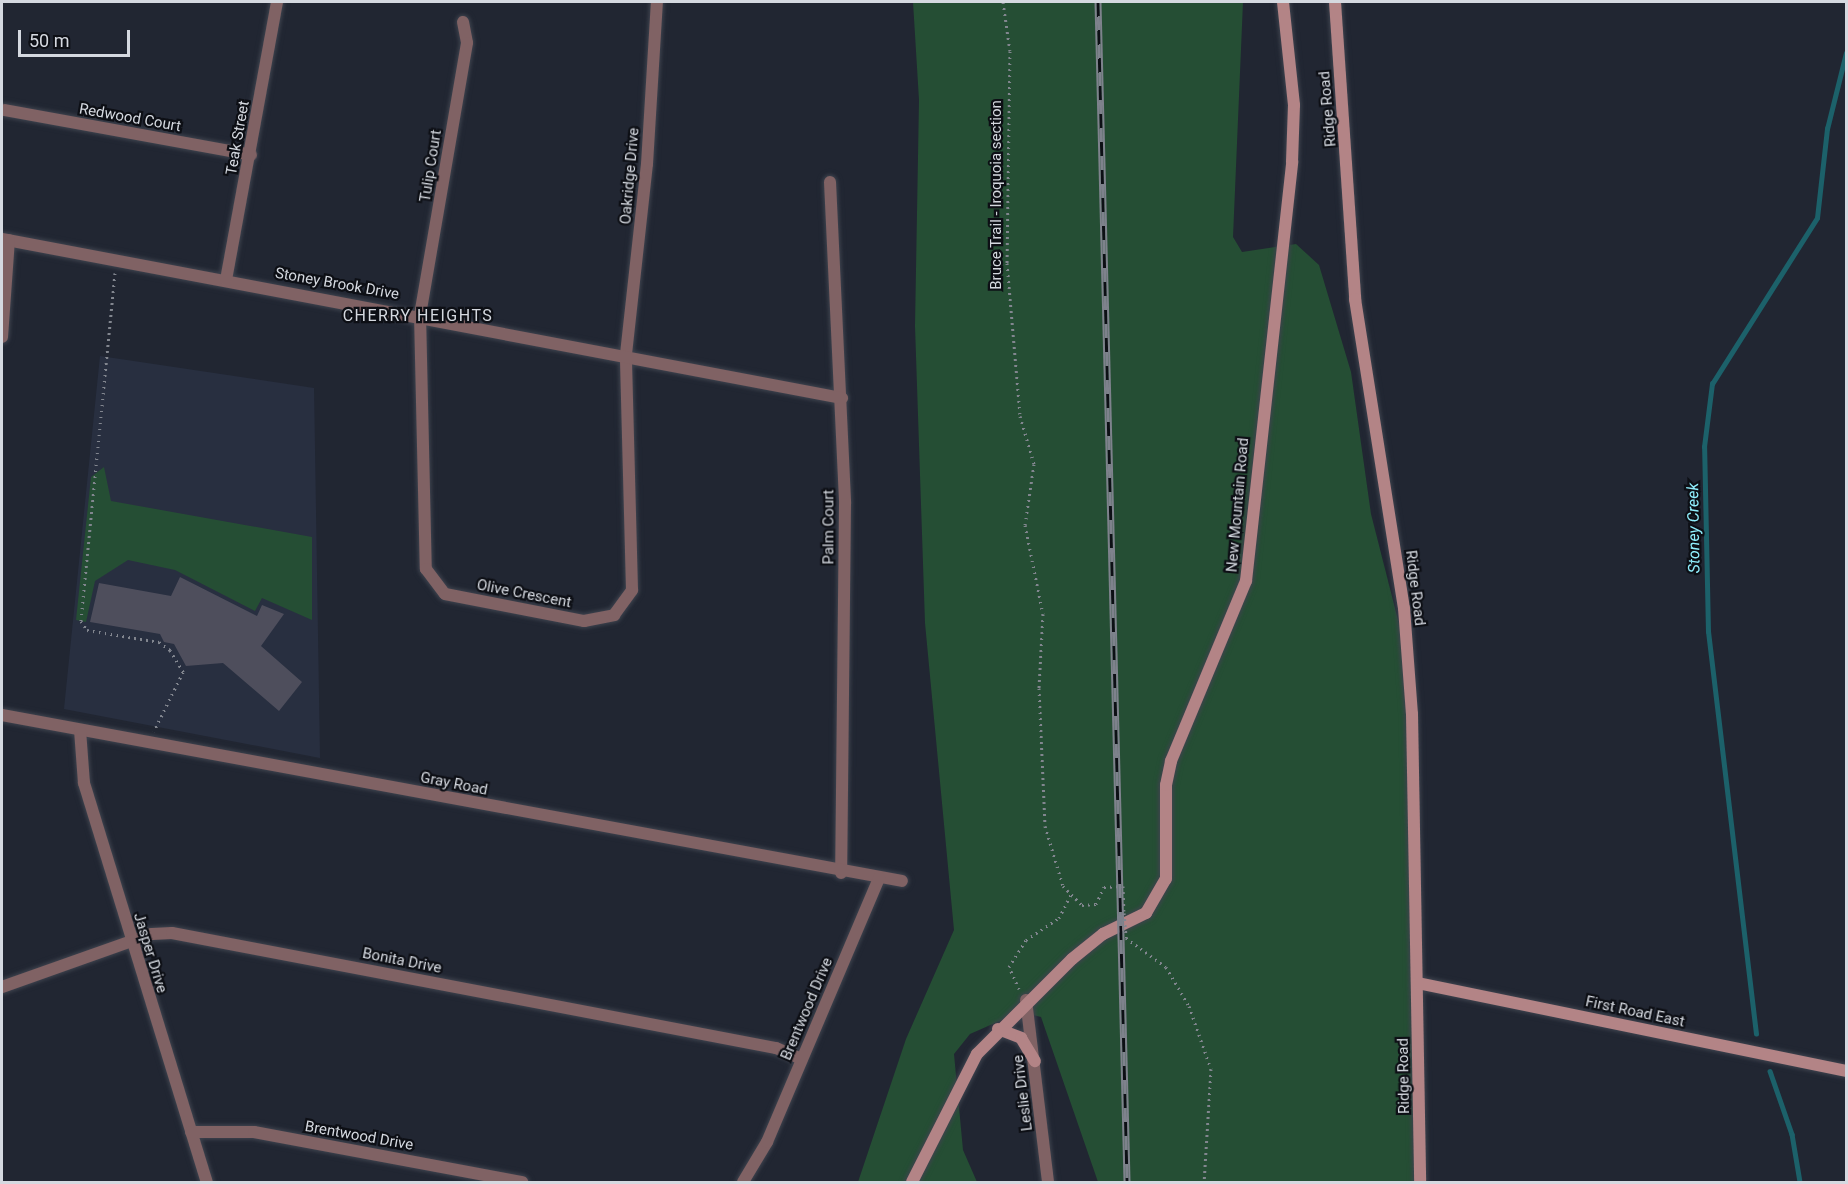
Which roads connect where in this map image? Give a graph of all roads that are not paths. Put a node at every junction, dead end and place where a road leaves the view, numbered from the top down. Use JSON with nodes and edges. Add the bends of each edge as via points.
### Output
{"nodes":[{"id":1,"x":277,"y":2,"type":"edge"},
{"id":2,"x":657,"y":2,"type":"edge"},
{"id":3,"x":1283,"y":2,"type":"edge"},
{"id":4,"x":1335,"y":2,"type":"edge"},
{"id":5,"x":463,"y":22,"type":"dead end"},
{"id":6,"x":4,"y":110,"type":"dead end"},
{"id":7,"x":251,"y":155,"type":"junction"},
{"id":8,"x":830,"y":182,"type":"dead end"},
{"id":9,"x":5,"y":239,"type":"edge"},
{"id":10,"x":226,"y":280,"type":"junction"},
{"id":11,"x":420,"y":315,"type":"junction"},
{"id":12,"x":2,"y":337,"type":"edge"},
{"id":13,"x":626,"y":354,"type":"junction"},
{"id":14,"x":842,"y":398,"type":"junction"},
{"id":15,"x":2,"y":715,"type":"edge"},
{"id":16,"x":80,"y":730,"type":"junction"},
{"id":17,"x":842,"y":873,"type":"junction"},
{"id":18,"x":879,"y":878,"type":"junction"},
{"id":19,"x":902,"y":881,"type":"dead end"},
{"id":20,"x":132,"y":944,"type":"junction"},
{"id":21,"x":1418,"y":983,"type":"junction"},
{"id":22,"x":2,"y":987,"type":"edge"},
{"id":23,"x":1025,"y":1001,"type":"junction"},
{"id":24,"x":998,"y":1029,"type":"junction"},
{"id":25,"x":802,"y":1059,"type":"junction"},
{"id":26,"x":1035,"y":1060,"type":"junction"},
{"id":27,"x":1846,"y":1071,"type":"edge"},
{"id":28,"x":191,"y":1132,"type":"junction"},
{"id":29,"x":207,"y":1182,"type":"edge"},
{"id":30,"x":522,"y":1182,"type":"edge"},
{"id":31,"x":743,"y":1182,"type":"edge"},
{"id":32,"x":912,"y":1182,"type":"edge"},
{"id":33,"x":1048,"y":1182,"type":"edge"},
{"id":34,"x":1420,"y":1182,"type":"edge"}],
"edges":[{"from":1,"to":7,"type":"street","name":"Teak Street"},
{"from":2,"to":13,"type":"street","name":"Oakridge Drive","via":[[647,164]]},
{"from":3,"to":23,"type":"main road","name":"New Mountain Road","via":[[1294,105],[1292,162],[1246,581],[1172,761],[1166,785],[1168,867],[1161,891],[1146,913],[1103,934]]},
{"from":4,"to":21,"type":"main road","name":"Ridge Road","via":[[1354,299],[1404,608],[1412,714]]},
{"from":5,"to":11,"type":"street","name":"Tulip Court","via":[[467,43]]},
{"from":6,"to":7,"type":"street","name":"Redwood Court"},
{"from":7,"to":10,"type":"street","name":"Teak Street"},
{"from":8,"to":14,"type":"street","name":"Palm Court"},
{"from":9,"to":10,"type":"street","name":"Stoney Brook Drive"},
{"from":9,"to":12,"type":"street"},
{"from":10,"to":11,"type":"street","name":"Stoney Brook Drive"},
{"from":11,"to":13,"type":"street","name":"Stoney Brook Drive"},
{"from":11,"to":13,"type":"street","name":"Olive Crescent","via":[[426,569],[445,594],[584,621],[614,615],[632,590]]},
{"from":13,"to":14,"type":"street","name":"Stoney Brook Drive"},
{"from":14,"to":17,"type":"street","name":"Palm Court"},
{"from":15,"to":16,"type":"street","name":"Gray Road"},
{"from":16,"to":17,"type":"street","name":"Gray Road"},
{"from":16,"to":20,"type":"street","name":"Jasper Drive","via":[[84,783]]},
{"from":17,"to":18,"type":"street","name":"Gray Road"},
{"from":18,"to":19,"type":"street","name":"Gray Road"},
{"from":18,"to":25,"type":"street","name":"Brentwood Drive"},
{"from":20,"to":22,"type":"street","name":"Bonita Drive"},
{"from":20,"to":25,"type":"street","name":"Bonita Drive","via":[[152,934],[200,937],[776,1048]]},
{"from":20,"to":28,"type":"street","name":"Jasper Drive"},
{"from":21,"to":27,"type":"main road","name":"First Road East"},
{"from":21,"to":34,"type":"main road","name":"Ridge Road"},
{"from":23,"to":24,"type":"main road","name":"New Mountain Road"},
{"from":23,"to":26,"type":"street","name":"Leslie Drive"},
{"from":24,"to":26,"type":"main road","via":[[1021,1038]]},
{"from":24,"to":32,"type":"main road","name":"New Mountain Road","via":[[977,1054]]},
{"from":25,"to":31,"type":"street","name":"Brentwood Drive","via":[[767,1142]]},
{"from":26,"to":33,"type":"street","name":"Leslie Drive"},
{"from":28,"to":29,"type":"street","name":"Jasper Drive"},
{"from":28,"to":30,"type":"street","name":"Brentwood Drive","via":[[254,1132]]}]}
